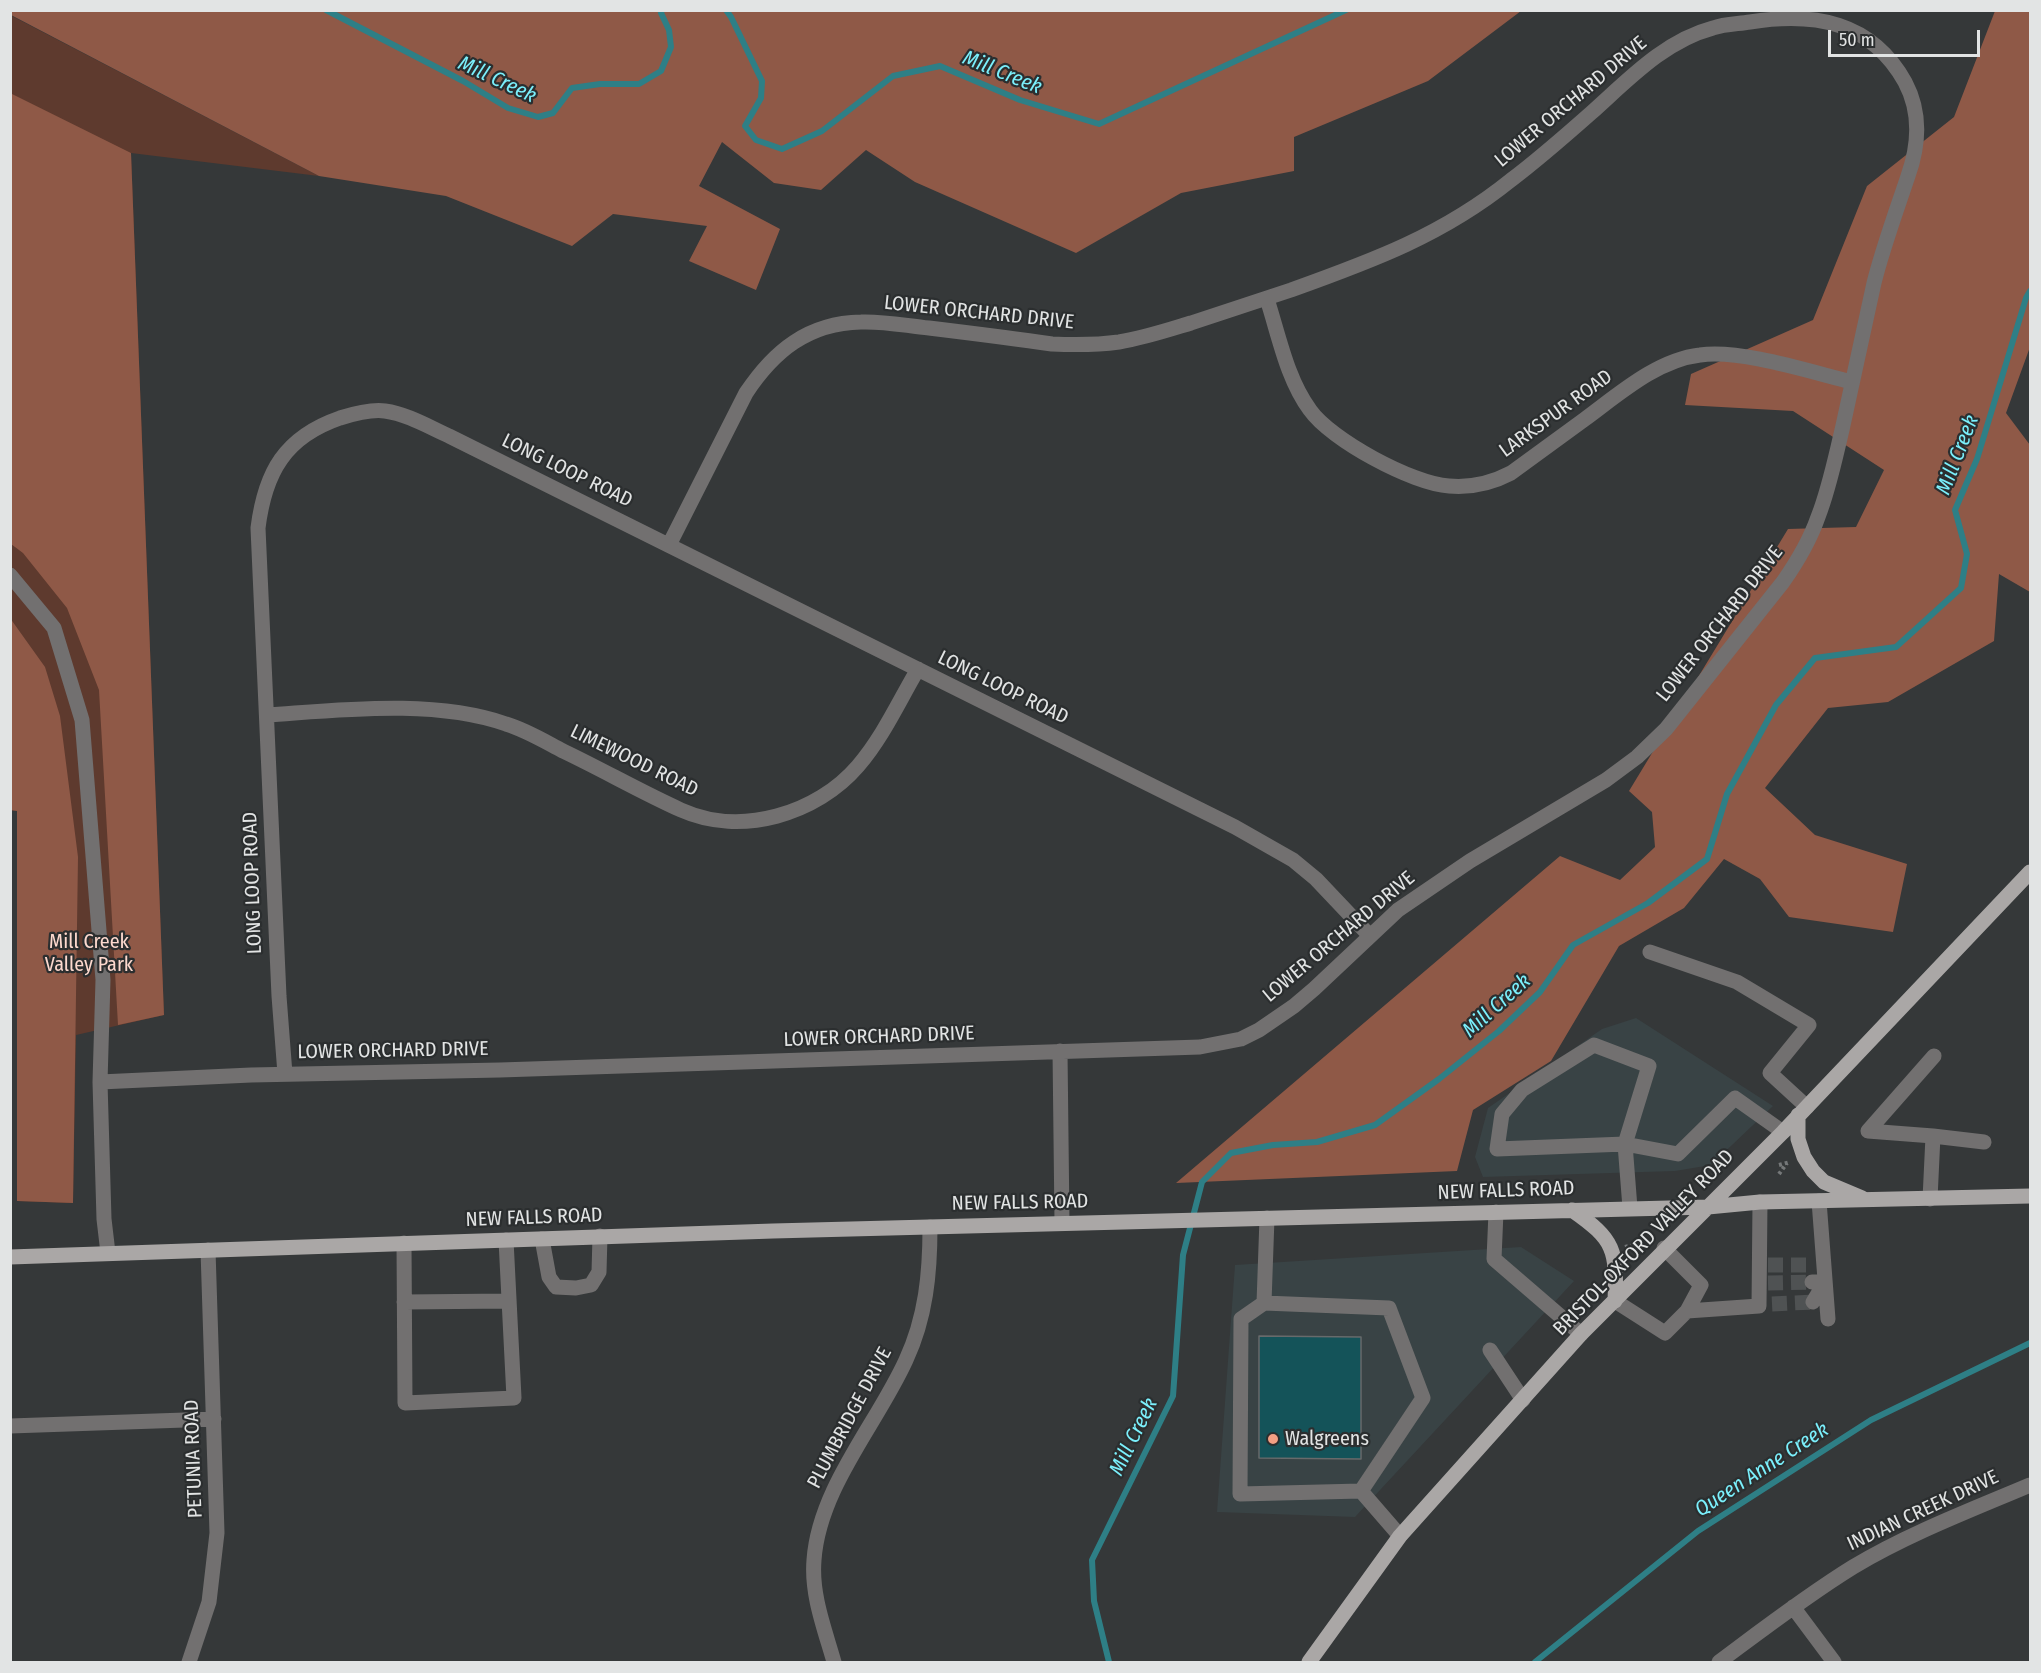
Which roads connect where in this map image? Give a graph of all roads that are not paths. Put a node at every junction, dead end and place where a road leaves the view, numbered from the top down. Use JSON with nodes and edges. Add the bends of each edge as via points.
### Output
{"nodes":[{"id":1,"x":1267,"y":299,"type":"junction"},
{"id":2,"x":1852,"y":382,"type":"junction"},
{"id":3,"x":669,"y":545,"type":"junction"},
{"id":4,"x":10,"y":575,"type":"edge"},
{"id":5,"x":918,"y":669,"type":"junction"},
{"id":6,"x":267,"y":715,"type":"junction"},
{"id":7,"x":2031,"y":872,"type":"edge"},
{"id":8,"x":1370,"y":936,"type":"junction"},
{"id":9,"x":1650,"y":952,"type":"dead end"},
{"id":10,"x":1060,"y":1052,"type":"junction"},
{"id":11,"x":1934,"y":1056,"type":"dead end"},
{"id":12,"x":285,"y":1074,"type":"junction"},
{"id":13,"x":100,"y":1082,"type":"junction"},
{"id":14,"x":1802,"y":1111,"type":"junction"},
{"id":15,"x":1783,"y":1132,"type":"junction"},
{"id":16,"x":1933,"y":1136,"type":"junction"},
{"id":17,"x":1984,"y":1142,"type":"dead end"},
{"id":18,"x":1625,"y":1144,"type":"junction"},
{"id":19,"x":2031,"y":1196,"type":"edge"},
{"id":20,"x":1930,"y":1199,"type":"junction"},
{"id":21,"x":1867,"y":1200,"type":"junction"},
{"id":22,"x":1819,"y":1201,"type":"junction"},
{"id":23,"x":1760,"y":1202,"type":"junction"},
{"id":24,"x":1708,"y":1207,"type":"junction"},
{"id":25,"x":1630,"y":1208,"type":"junction"},
{"id":26,"x":1572,"y":1210,"type":"junction"},
{"id":27,"x":1496,"y":1212,"type":"junction"},
{"id":28,"x":1267,"y":1218,"type":"junction"},
{"id":29,"x":1062,"y":1223,"type":"junction"},
{"id":30,"x":930,"y":1227,"type":"junction"},
{"id":31,"x":600,"y":1236,"type":"junction"},
{"id":32,"x":542,"y":1239,"type":"junction"},
{"id":33,"x":506,"y":1240,"type":"junction"},
{"id":34,"x":404,"y":1243,"type":"junction"},
{"id":35,"x":1664,"y":1248,"type":"junction"},
{"id":36,"x":208,"y":1250,"type":"junction"},
{"id":37,"x":108,"y":1253,"type":"junction"},
{"id":38,"x":10,"y":1257,"type":"edge"},
{"id":39,"x":1768,"y":1265,"type":"dead end"},
{"id":40,"x":1813,"y":1265,"type":"dead end"},
{"id":41,"x":1819,"y":1282,"type":"junction"},
{"id":42,"x":1763,"y":1283,"type":"junction"},
{"id":43,"x":509,"y":1301,"type":"junction"},
{"id":44,"x":1615,"y":1301,"type":"junction"},
{"id":45,"x":404,"y":1302,"type":"junction"},
{"id":46,"x":1813,"y":1302,"type":"dead end"},
{"id":47,"x":1264,"y":1303,"type":"junction"},
{"id":48,"x":1772,"y":1304,"type":"dead end"},
{"id":49,"x":1687,"y":1311,"type":"junction"},
{"id":50,"x":1828,"y":1318,"type":"dead end"},
{"id":51,"x":1581,"y":1334,"type":"junction"},
{"id":52,"x":1490,"y":1350,"type":"dead end"},
{"id":53,"x":1523,"y":1400,"type":"junction"},
{"id":54,"x":214,"y":1419,"type":"junction"},
{"id":55,"x":10,"y":1426,"type":"edge"},
{"id":56,"x":2030,"y":1487,"type":"edge"},
{"id":57,"x":1361,"y":1491,"type":"junction"},
{"id":58,"x":1400,"y":1536,"type":"junction"},
{"id":59,"x":1793,"y":1607,"type":"junction"},
{"id":60,"x":189,"y":1662,"type":"edge"},
{"id":61,"x":834,"y":1662,"type":"edge"},
{"id":62,"x":1309,"y":1662,"type":"edge"},
{"id":63,"x":1719,"y":1662,"type":"edge"},
{"id":64,"x":1834,"y":1662,"type":"edge"}],
"edges":[{"from":1,"to":2,"type":"street","name":"LARKSPUR ROAD","via":[[1299,392],[1321,424],[1372,458],[1424,481],[1448,486],[1474,486],[1511,473],[1613,398],[1678,360],[1724,354]]},
{"from":1,"to":2,"type":"street","name":"LOWER ORCHARD DRIVE","via":[[1415,242],[1461,216],[1508,183],[1653,58],[1687,38],[1714,27],[1764,20],[1820,20],[1866,38],[1887,55],[1910,92],[1917,117],[1915,157],[1875,278]]},
{"from":1,"to":3,"type":"street","name":"LOWER ORCHARD DRIVE","via":[[1147,336],[1079,345],[869,322],[815,331],[772,358],[761,371]]},
{"from":2,"to":8,"type":"street","name":"LOWER ORCHARD DRIVE","via":[[1830,478],[1799,558],[1666,729],[1606,780],[1427,889]]},
{"from":3,"to":5,"type":"street","name":"LONG LOOP ROAD"},
{"from":3,"to":6,"type":"street","name":"LONG LOOP ROAD","via":[[405,417],[379,411],[351,414],[321,425],[296,442],[276,464],[260,511]]},
{"from":4,"to":13,"type":"street","via":[[54,628],[82,720],[103,980]]},
{"from":5,"to":6,"type":"street","name":"LIMEWOOD ROAD","via":[[873,747],[834,790],[800,808],[748,822],[716,821],[683,811],[524,731],[471,714],[414,709]]},
{"from":5,"to":8,"type":"street","name":"LONG LOOP ROAD","via":[[1235,827],[1293,860]]},
{"from":6,"to":12,"type":"street","name":"LONG LOOP ROAD"},
{"from":7,"to":14,"type":"main road","name":"BRISTOL-OXFORD VALLEY ROAD"},
{"from":8,"to":10,"type":"street","name":"LOWER ORCHARD DRIVE","via":[[1294,1006],[1241,1039],[1200,1047]]},
{"from":9,"to":14,"type":"street","via":[[1737,982],[1809,1025],[1770,1073]]},
{"from":10,"to":12,"type":"street","name":"LOWER ORCHARD DRIVE"},
{"from":10,"to":29,"type":"street"},
{"from":11,"to":16,"type":"street","via":[[1868,1131]]},
{"from":12,"to":13,"type":"street","name":"LOWER ORCHARD DRIVE"},
{"from":13,"to":37,"type":"street"},
{"from":14,"to":15,"type":"main road","name":"BRISTOL-OXFORD VALLEY ROAD"},
{"from":14,"to":21,"type":"main road","via":[[1798,1139],[1813,1171],[1824,1182]]},
{"from":15,"to":18,"type":"street","via":[[1735,1098],[1678,1155]]},
{"from":15,"to":24,"type":"main road","name":"BRISTOL-OXFORD VALLEY ROAD"},
{"from":16,"to":17,"type":"street"},
{"from":16,"to":20,"type":"street"},
{"from":18,"to":18,"type":"street","via":[[1567,1146],[1497,1149],[1502,1114],[1522,1090],[1594,1045],[1648,1066]]},
{"from":18,"to":25,"type":"street"},
{"from":19,"to":20,"type":"main road","name":"NEW FALLS ROAD"},
{"from":20,"to":21,"type":"main road","name":"NEW FALLS ROAD"},
{"from":21,"to":22,"type":"main road","name":"NEW FALLS ROAD"},
{"from":22,"to":23,"type":"main road","name":"NEW FALLS ROAD"},
{"from":22,"to":41,"type":"street"},
{"from":23,"to":24,"type":"main road","name":"NEW FALLS ROAD"},
{"from":23,"to":42,"type":"street"},
{"from":24,"to":25,"type":"main road","name":"NEW FALLS ROAD"},
{"from":24,"to":35,"type":"main road","name":"BRISTOL-OXFORD VALLEY ROAD"},
{"from":25,"to":26,"type":"main road","name":"NEW FALLS ROAD"},
{"from":26,"to":27,"type":"main road","name":"NEW FALLS ROAD"},
{"from":26,"to":44,"type":"main road","via":[[1596,1227],[1609,1244],[1617,1265]]},
{"from":27,"to":28,"type":"main road","name":"NEW FALLS ROAD"},
{"from":27,"to":51,"type":"street","via":[[1494,1259]]},
{"from":28,"to":29,"type":"main road","name":"NEW FALLS ROAD"},
{"from":28,"to":47,"type":"street"},
{"from":29,"to":30,"type":"main road","name":"NEW FALLS ROAD"},
{"from":30,"to":31,"type":"main road","name":"NEW FALLS ROAD"},
{"from":30,"to":61,"type":"street","name":"PLUMBRIDGE DRIVE","via":[[928,1289],[907,1359],[836,1484],[816,1543],[815,1591]]},
{"from":31,"to":32,"type":"main road","name":"NEW FALLS ROAD"},
{"from":31,"to":32,"type":"street","via":[[600,1272],[591,1286],[576,1288],[556,1287],[549,1277]]},
{"from":32,"to":33,"type":"main road","name":"NEW FALLS ROAD"},
{"from":33,"to":34,"type":"main road","name":"NEW FALLS ROAD"},
{"from":33,"to":43,"type":"street"},
{"from":34,"to":36,"type":"main road","name":"NEW FALLS ROAD"},
{"from":34,"to":45,"type":"street"},
{"from":35,"to":44,"type":"main road","name":"BRISTOL-OXFORD VALLEY ROAD"},
{"from":35,"to":49,"type":"street","via":[[1701,1285]]},
{"from":36,"to":37,"type":"main road","name":"NEW FALLS ROAD"},
{"from":36,"to":54,"type":"street","name":"PETUNIA ROAD"},
{"from":37,"to":38,"type":"main road","name":"NEW FALLS ROAD"},
{"from":39,"to":42,"type":"street"},
{"from":40,"to":41,"type":"street"},
{"from":41,"to":46,"type":"street"},
{"from":41,"to":50,"type":"street"},
{"from":42,"to":48,"type":"street"},
{"from":42,"to":49,"type":"street","via":[[1759,1306]]},
{"from":43,"to":45,"type":"street"},
{"from":43,"to":45,"type":"street","via":[[514,1398],[405,1403]]},
{"from":44,"to":49,"type":"street","via":[[1665,1333]]},
{"from":44,"to":51,"type":"main road","name":"BRISTOL-OXFORD VALLEY ROAD"},
{"from":47,"to":57,"type":"street","via":[[1241,1320],[1240,1494]]},
{"from":47,"to":57,"type":"street","via":[[1389,1308],[1423,1398]]},
{"from":51,"to":53,"type":"main road","name":"BRISTOL-OXFORD VALLEY ROAD"},
{"from":52,"to":53,"type":"street"},
{"from":53,"to":58,"type":"main road","name":"BRISTOL-OXFORD VALLEY ROAD"},
{"from":54,"to":55,"type":"street"},
{"from":54,"to":60,"type":"street","name":"PETUNIA ROAD","via":[[216,1550],[209,1602]]},
{"from":56,"to":59,"type":"street","name":"INDIAN CREEK DRIVE","via":[[1895,1544]]},
{"from":57,"to":58,"type":"street"},
{"from":58,"to":62,"type":"main road","name":"BRISTOL-OXFORD VALLEY ROAD"},
{"from":59,"to":63,"type":"street","name":"INDIAN CREEK DRIVE"},
{"from":59,"to":64,"type":"street"}]}
